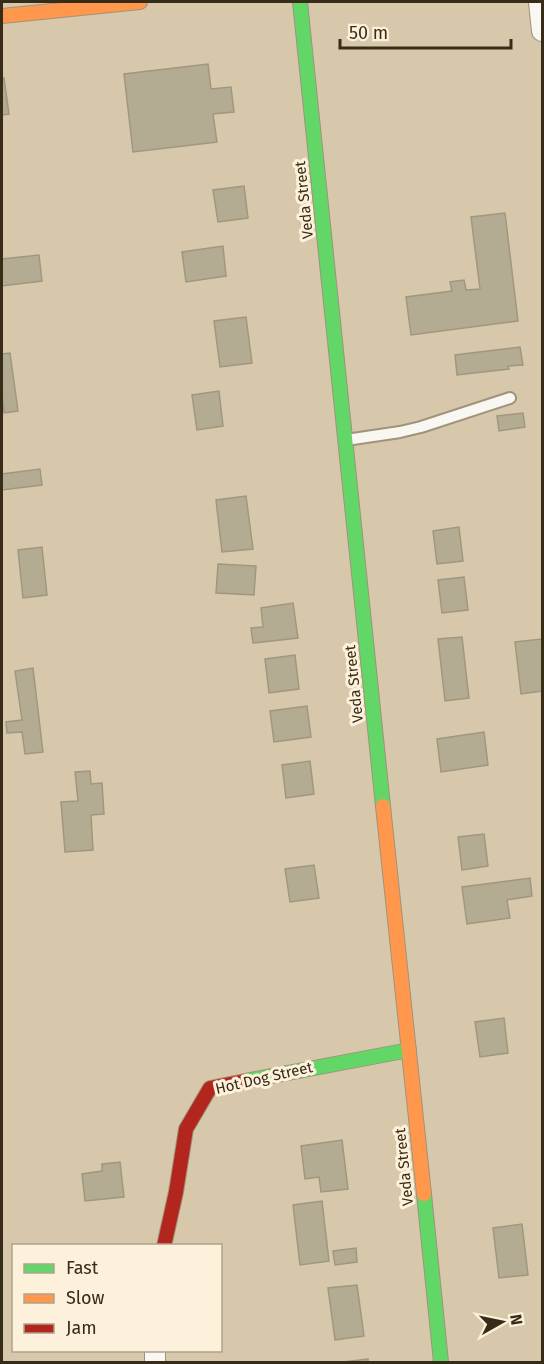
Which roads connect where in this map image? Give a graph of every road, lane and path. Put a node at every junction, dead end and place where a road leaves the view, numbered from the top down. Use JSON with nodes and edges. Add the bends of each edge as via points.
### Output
{"nodes":[{"id":1,"x":140,"y":2,"type":"edge"},
{"id":2,"x":300,"y":2,"type":"edge"},
{"id":3,"x":539,"y":2,"type":"edge"},
{"id":4,"x":2,"y":16,"type":"edge"},
{"id":5,"x":543,"y":31,"type":"edge"},
{"id":6,"x":510,"y":398,"type":"dead end"},
{"id":7,"x":346,"y":440,"type":"junction"},
{"id":8,"x":409,"y":1050,"type":"junction"},
{"id":9,"x":164,"y":1244,"type":"edge"},
{"id":10,"x":441,"y":1362,"type":"edge"}],
"edges":[{"from":1,"to":4,"type":"street"},
{"from":2,"to":7,"type":"street","name":"Veda Street"},
{"from":3,"to":5,"type":"street"},
{"from":6,"to":7,"type":"lane","via":[[421,427]]},
{"from":7,"to":8,"type":"street","name":"Veda Street"},
{"from":8,"to":9,"type":"street","name":"Hot Dog Street","via":[[210,1088],[186,1129]]},
{"from":8,"to":10,"type":"street","name":"Veda Street"}]}
